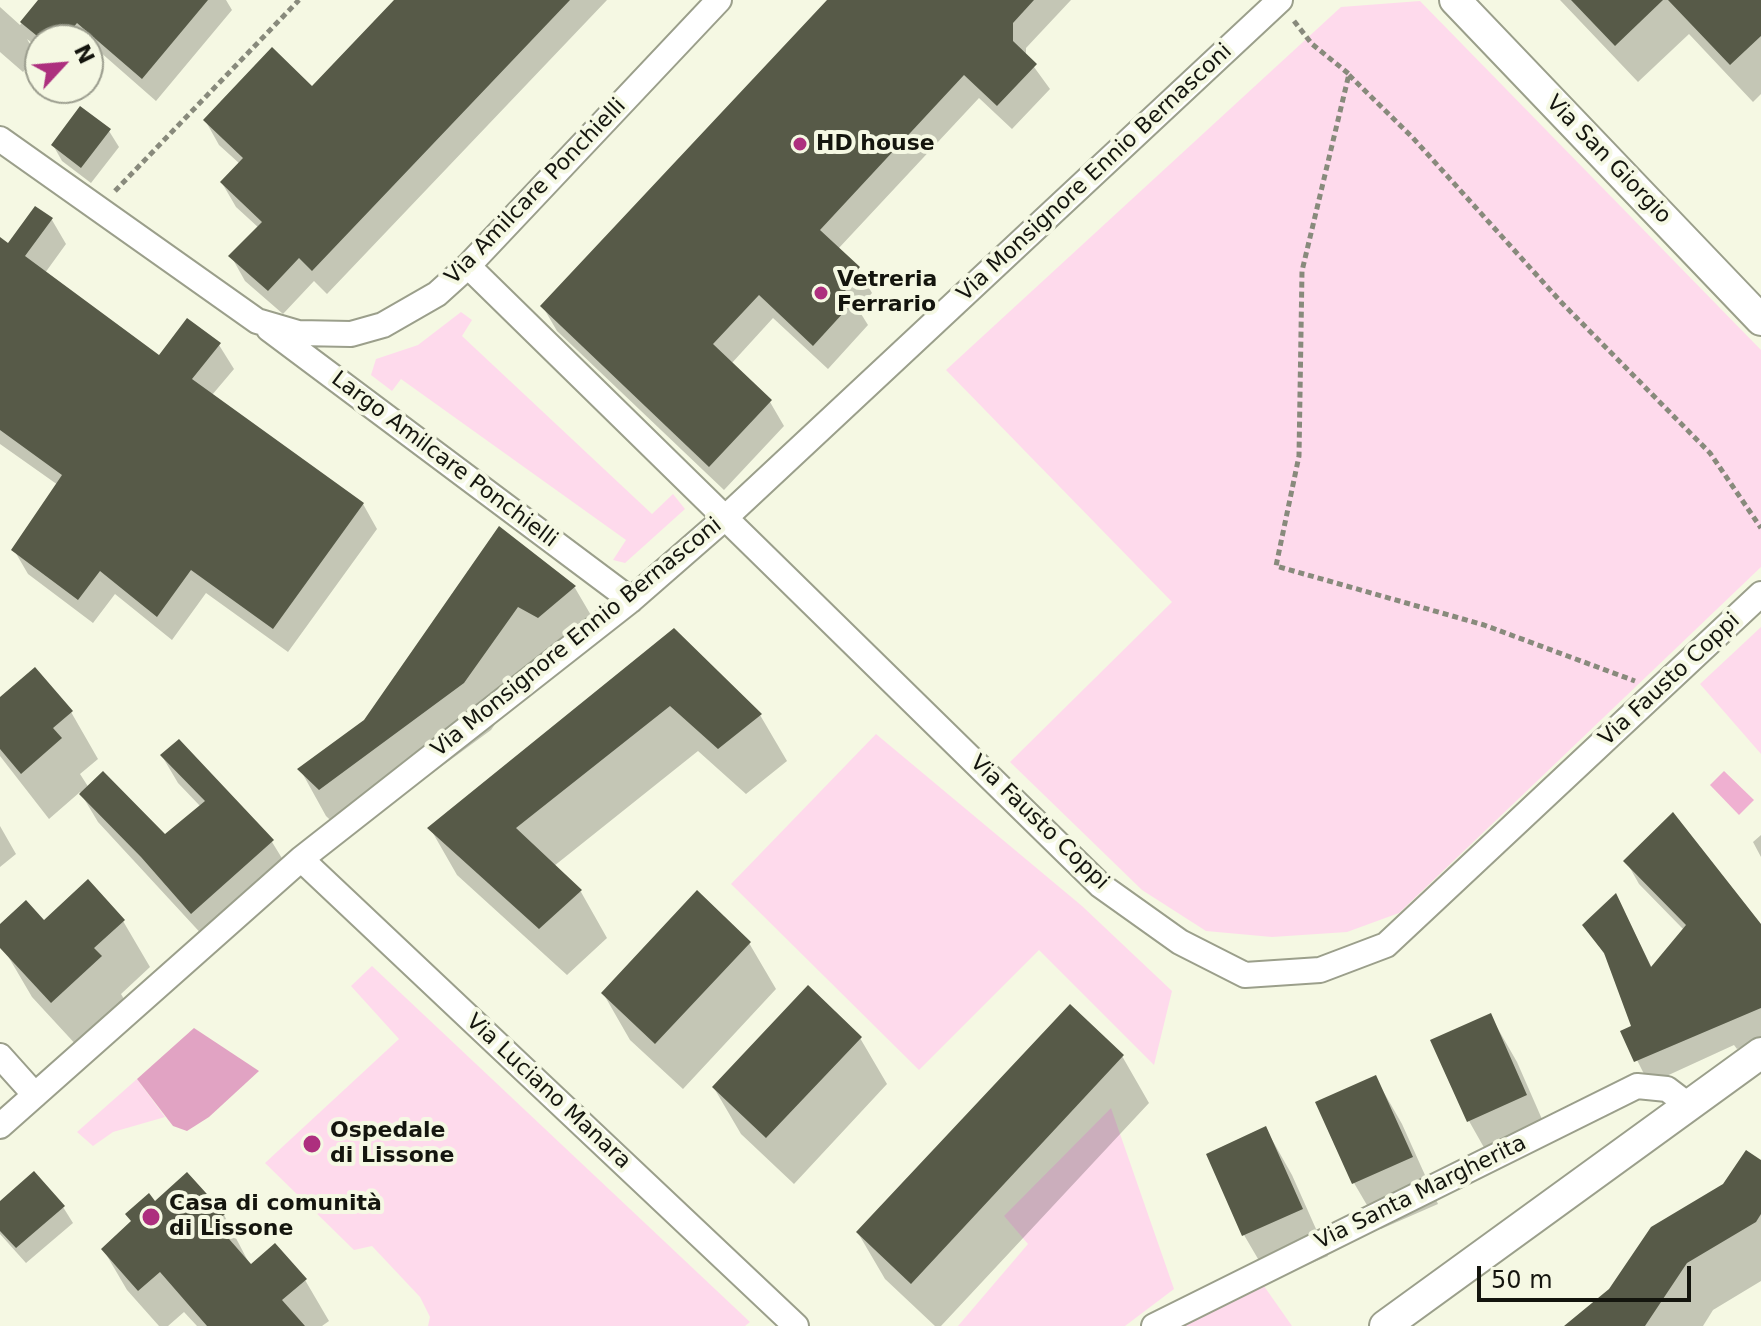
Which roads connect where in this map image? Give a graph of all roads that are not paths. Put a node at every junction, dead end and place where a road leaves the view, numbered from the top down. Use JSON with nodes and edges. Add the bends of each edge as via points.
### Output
{"nodes":[{"id":1,"x":719,"y":0,"type":"edge"},
{"id":2,"x":1280,"y":0,"type":"edge"},
{"id":3,"x":1455,"y":0,"type":"edge"},
{"id":4,"x":0,"y":139,"type":"edge"},
{"id":5,"x":468,"y":266,"type":"junction"},
{"id":6,"x":1761,"y":320,"type":"edge"},
{"id":7,"x":257,"y":321,"type":"junction"},
{"id":8,"x":725,"y":518,"type":"junction"},
{"id":9,"x":1761,"y":594,"type":"edge"},
{"id":10,"x":631,"y":600,"type":"junction"},
{"id":11,"x":301,"y":859,"type":"junction"},
{"id":12,"x":1761,"y":1053,"type":"edge"},
{"id":13,"x":0,"y":1056,"type":"edge"},
{"id":14,"x":35,"y":1095,"type":"junction"},
{"id":15,"x":1688,"y":1105,"type":"junction"},
{"id":16,"x":0,"y":1126,"type":"edge"},
{"id":17,"x":796,"y":1326,"type":"edge"},
{"id":18,"x":1154,"y":1326,"type":"edge"},
{"id":19,"x":1385,"y":1326,"type":"edge"}],
"edges":[{"from":1,"to":5,"type":"street","name":"Via Amilcare Ponchielli"},
{"from":2,"to":8,"type":"street","name":"Via Monsignore Ennio Bernasconi"},
{"from":3,"to":6,"type":"street","name":"Via San Giorgio"},
{"from":4,"to":7,"type":"street","name":"Via Amilcare Ponchielli"},
{"from":5,"to":7,"type":"street","name":"Via Amilcare Ponchielli","via":[[410,313],[362,331],[298,333]]},
{"from":5,"to":8,"type":"street"},
{"from":7,"to":10,"type":"street","name":"Largo Amilcare Ponchielli"},
{"from":8,"to":9,"type":"street","name":"Via Fausto Coppi","via":[[1100,885],[1180,942],[1245,975],[1320,970],[1386,945]]},
{"from":8,"to":10,"type":"street","name":"Via Monsignore Ennio Bernasconi"},
{"from":10,"to":11,"type":"street","name":"Via Monsignore Ennio Bernasconi"},
{"from":11,"to":14,"type":"street","name":"Via Monsignore Ennio Bernasconi"},
{"from":11,"to":17,"type":"street","name":"Via Luciano Manara"},
{"from":12,"to":15,"type":"street"},
{"from":13,"to":14,"type":"street"},
{"from":14,"to":16,"type":"street","name":"Via Monsignore Ennio Bernasconi"},
{"from":15,"to":18,"type":"street","name":"Via Santa Margherita","via":[[1667,1089],[1637,1086]]},
{"from":15,"to":19,"type":"street"}]}
